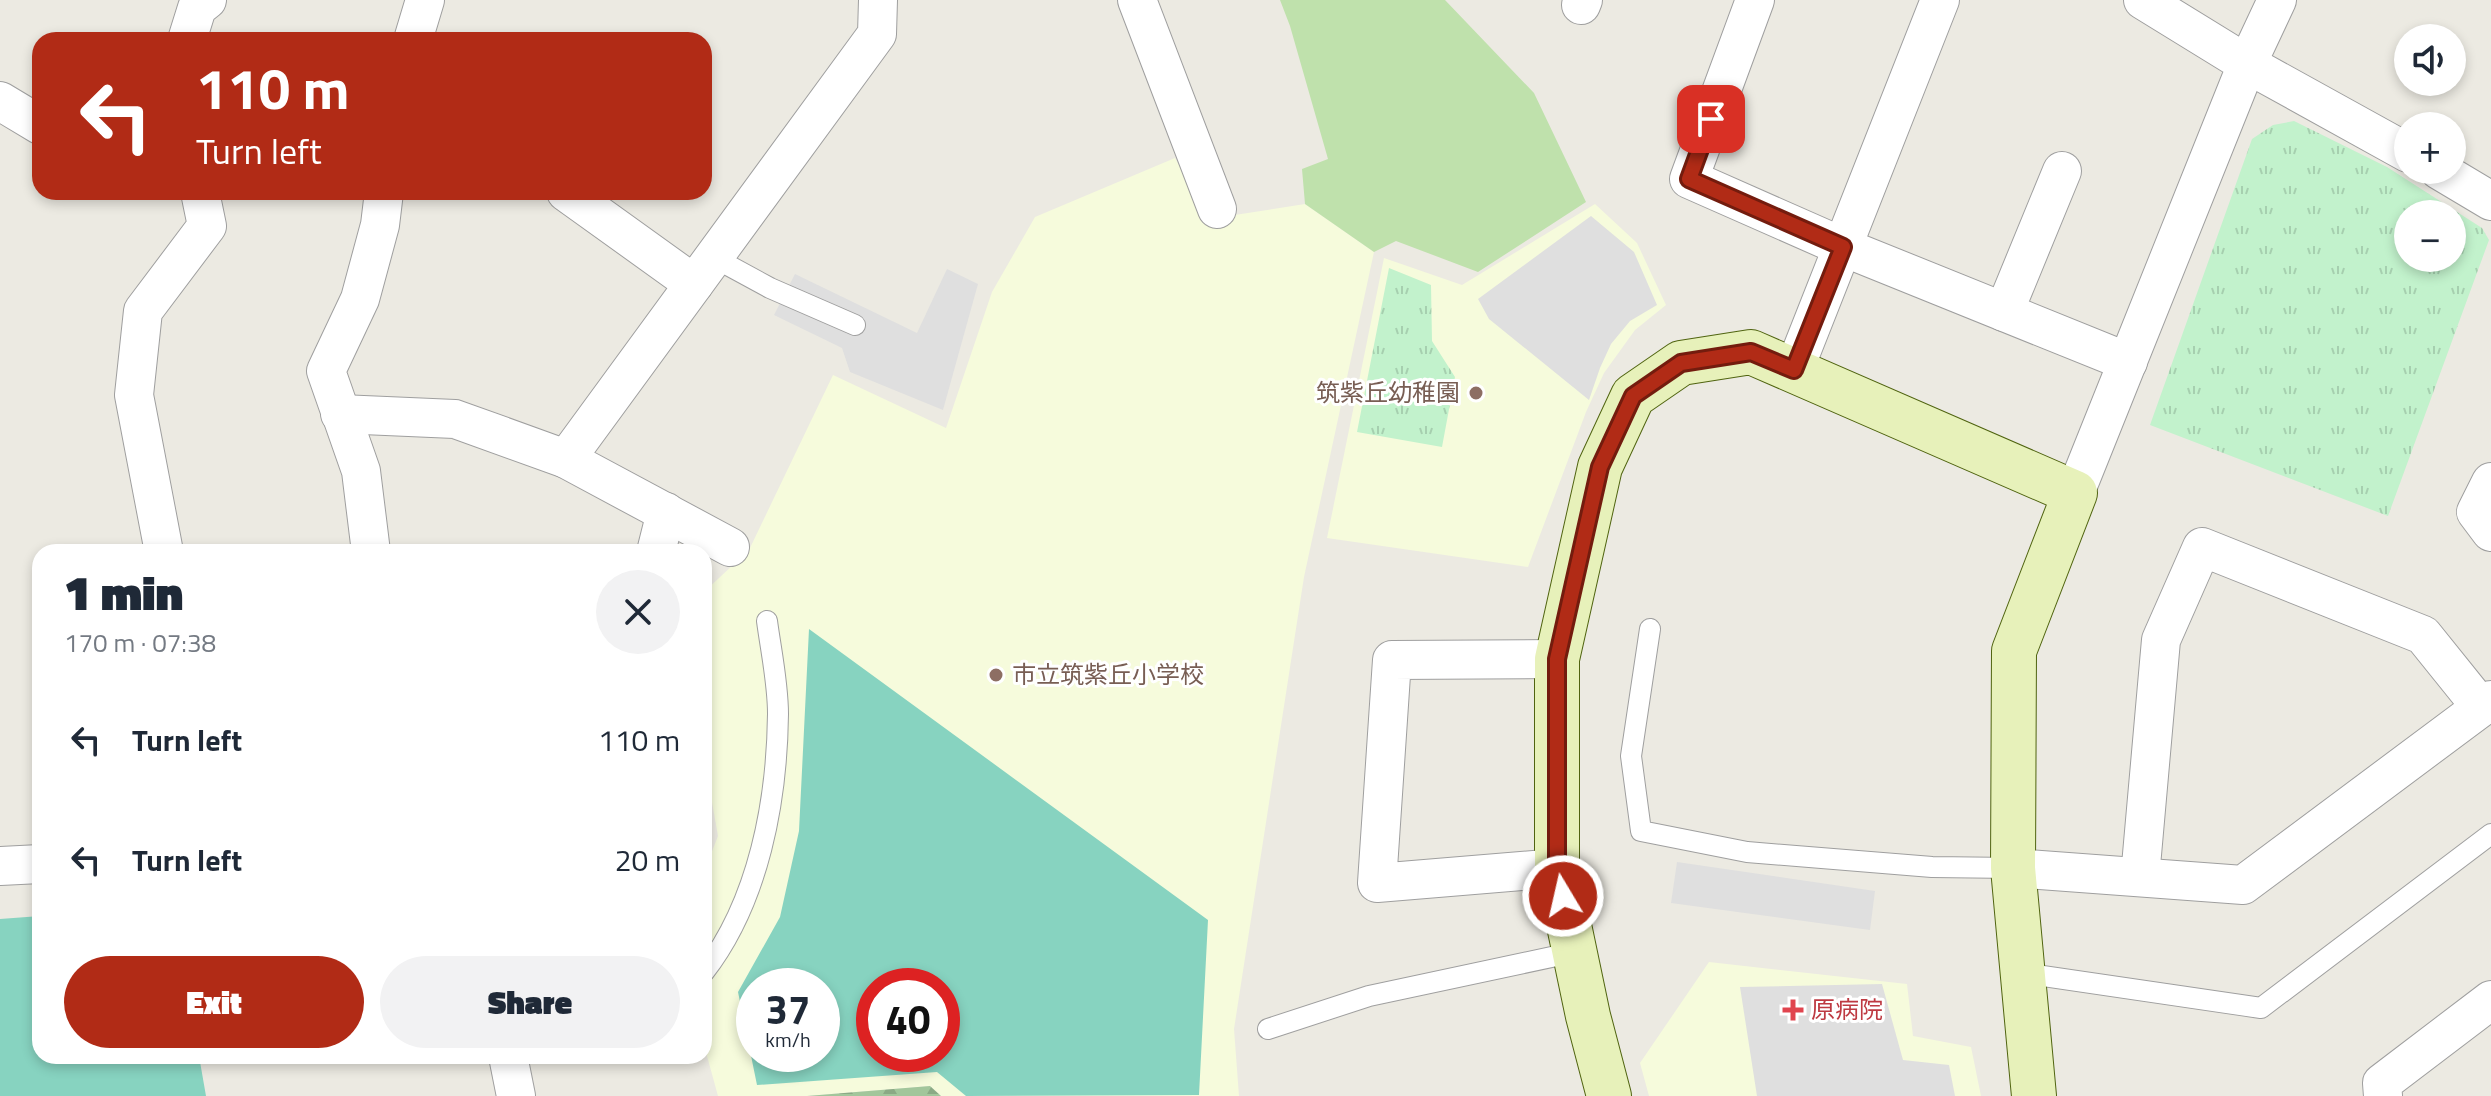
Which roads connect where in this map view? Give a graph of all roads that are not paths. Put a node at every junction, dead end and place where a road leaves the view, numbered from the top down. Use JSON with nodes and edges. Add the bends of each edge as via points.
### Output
{"nodes":[{"id":1,"x":425,"y":0,"type":"edge"},
{"id":2,"x":878,"y":0,"type":"edge"},
{"id":3,"x":1137,"y":0,"type":"edge"},
{"id":4,"x":1755,"y":0,"type":"edge"},
{"id":5,"x":1940,"y":0,"type":"edge"},
{"id":6,"x":2143,"y":0,"type":"edge"},
{"id":7,"x":2277,"y":0,"type":"edge"},
{"id":8,"x":415,"y":32,"type":"edge"},
{"id":9,"x":2247,"y":64,"type":"junction"},
{"id":10,"x":0,"y":101,"type":"edge"},
{"id":11,"x":32,"y":120,"type":"edge"},
{"id":12,"x":2394,"y":145,"type":"edge"},
{"id":13,"x":2062,"y":171,"type":"dead end"},
{"id":14,"x":2462,"y":184,"type":"edge"},
{"id":15,"x":202,"y":200,"type":"edge"},
{"id":16,"x":383,"y":200,"type":"edge"},
{"id":17,"x":580,"y":200,"type":"edge"},
{"id":18,"x":2491,"y":201,"type":"edge"},
{"id":19,"x":1217,"y":209,"type":"dead end"},
{"id":20,"x":1843,"y":247,"type":"junction"},
{"id":21,"x":704,"y":271,"type":"junction"},
{"id":22,"x":2004,"y":312,"type":"junction"},
{"id":23,"x":855,"y":325,"type":"dead end"},
{"id":24,"x":2128,"y":362,"type":"junction"},
{"id":25,"x":1794,"y":370,"type":"junction"},
{"id":26,"x":340,"y":414,"type":"junction"},
{"id":27,"x":566,"y":459,"type":"junction"},
{"id":28,"x":2491,"y":482,"type":"edge"},
{"id":29,"x":2075,"y":493,"type":"junction"},
{"id":30,"x":666,"y":512,"type":"junction"},
{"id":31,"x":2491,"y":532,"type":"edge"},
{"id":32,"x":162,"y":544,"type":"edge"},
{"id":33,"x":370,"y":544,"type":"edge"},
{"id":34,"x":658,"y":544,"type":"edge"},
{"id":35,"x":730,"y":547,"type":"dead end"},
{"id":36,"x":767,"y":621,"type":"dead end"},
{"id":37,"x":1650,"y":629,"type":"dead end"},
{"id":38,"x":1557,"y":659,"type":"junction"},
{"id":39,"x":2486,"y":703,"type":"edge"},
{"id":40,"x":2491,"y":834,"type":"edge"},
{"id":41,"x":32,"y":864,"type":"edge"},
{"id":42,"x":0,"y":866,"type":"edge"},
{"id":43,"x":1557,"y":868,"type":"junction"},
{"id":44,"x":2013,"y":868,"type":"junction"},
{"id":45,"x":2140,"y":877,"type":"junction"},
{"id":46,"x":1575,"y":952,"type":"junction"},
{"id":47,"x":712,"y":961,"type":"edge"},
{"id":48,"x":2023,"y":973,"type":"junction"},
{"id":49,"x":2491,"y":1000,"type":"edge"},
{"id":50,"x":1268,"y":1029,"type":"dead end"},
{"id":51,"x":513,"y":1064,"type":"edge"},
{"id":52,"x":1599,"y":1093,"type":"edge"},
{"id":53,"x":516,"y":1096,"type":"edge"},
{"id":54,"x":2034,"y":1096,"type":"edge"},
{"id":55,"x":2383,"y":1096,"type":"edge"}],
"edges":[{"from":1,"to":8,"type":"street"},
{"from":2,"to":21,"type":"street","via":[[877,34]]},
{"from":3,"to":19,"type":"street"},
{"from":4,"to":20,"type":"street","via":[[1689,179]]},
{"from":5,"to":20,"type":"street"},
{"from":6,"to":9,"type":"street"},
{"from":7,"to":9,"type":"street"},
{"from":9,"to":12,"type":"street"},
{"from":9,"to":24,"type":"street"},
{"from":10,"to":11,"type":"street"},
{"from":13,"to":22,"type":"street"},
{"from":14,"to":18,"type":"street"},
{"from":15,"to":32,"type":"street","via":[[207,226],[143,311],[134,395]]},
{"from":16,"to":26,"type":"street","via":[[360,299],[326,371]]},
{"from":17,"to":21,"type":"street"},
{"from":20,"to":22,"type":"street"},
{"from":20,"to":25,"type":"street"},
{"from":21,"to":23,"type":"lane","via":[[770,288]]},
{"from":21,"to":27,"type":"street"},
{"from":22,"to":24,"type":"street"},
{"from":24,"to":29,"type":"street"},
{"from":25,"to":29,"type":"street"},
{"from":25,"to":38,"type":"street","via":[[1751,352],[1681,363],[1633,396],[1600,467]]},
{"from":26,"to":27,"type":"street","via":[[455,419]]},
{"from":26,"to":33,"type":"street","via":[[361,471]]},
{"from":27,"to":30,"type":"street"},
{"from":28,"to":31,"type":"street","via":[[2476,512]]},
{"from":29,"to":44,"type":"street","via":[[2014,651]]},
{"from":30,"to":34,"type":"street"},
{"from":30,"to":35,"type":"street"},
{"from":36,"to":47,"type":"lane","via":[[778,711],[772,794],[752,880]]},
{"from":37,"to":44,"type":"lane","via":[[1631,756],[1641,831],[1747,852]]},
{"from":38,"to":43,"type":"street"},
{"from":38,"to":43,"type":"street","via":[[1392,660],[1377,883]]},
{"from":39,"to":45,"type":"street","via":[[2243,885]]},
{"from":39,"to":45,"type":"street","via":[[2423,635],[2202,547],[2161,640]]},
{"from":40,"to":48,"type":"lane","via":[[2261,1008]]},
{"from":41,"to":42,"type":"street"},
{"from":43,"to":46,"type":"street"},
{"from":44,"to":45,"type":"street"},
{"from":44,"to":48,"type":"street"},
{"from":46,"to":50,"type":"lane","via":[[1369,996]]},
{"from":46,"to":52,"type":"street"},
{"from":48,"to":54,"type":"street"},
{"from":49,"to":55,"type":"street","via":[[2382,1083]]},
{"from":51,"to":53,"type":"street"}]}
